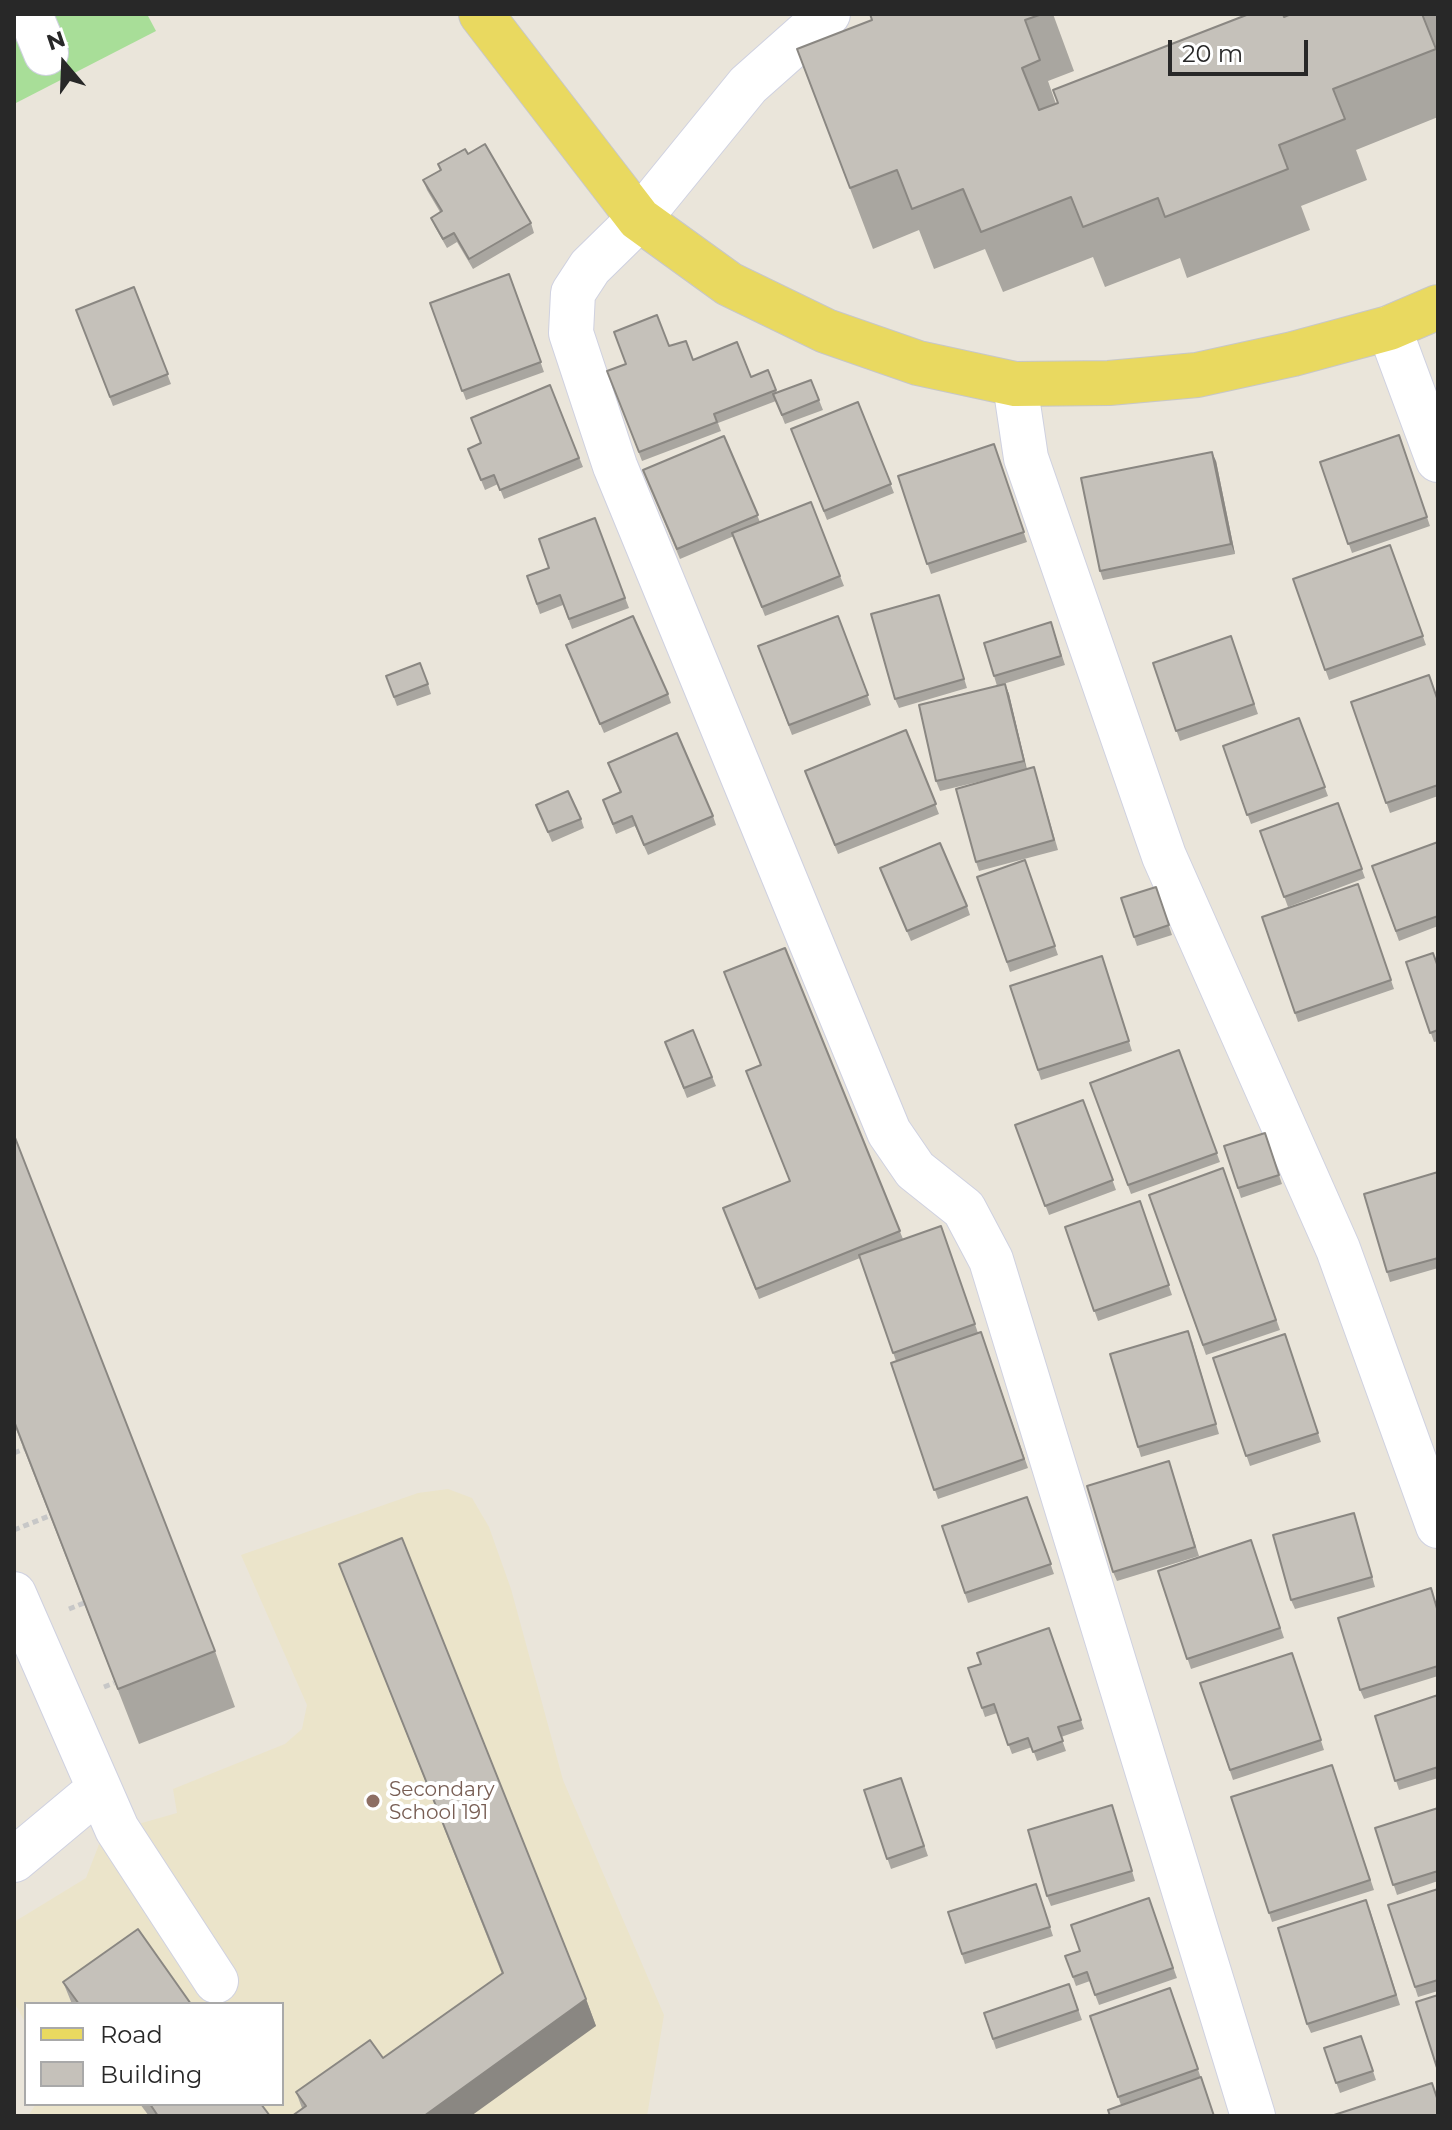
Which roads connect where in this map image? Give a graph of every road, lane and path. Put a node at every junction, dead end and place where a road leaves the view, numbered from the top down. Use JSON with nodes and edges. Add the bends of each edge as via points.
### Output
{"nodes":[{"id":1,"x":481,"y":14,"type":"edge"},
{"id":2,"x":828,"y":14,"type":"edge"},
{"id":3,"x":639,"y":219,"type":"junction"},
{"id":4,"x":1438,"y":307,"type":"edge"},
{"id":5,"x":1389,"y":328,"type":"junction"},
{"id":6,"x":1015,"y":384,"type":"junction"},
{"id":7,"x":1438,"y":460,"type":"edge"},
{"id":8,"x":24,"y":1449,"type":"edge"},
{"id":9,"x":14,"y":1453,"type":"edge"},
{"id":10,"x":49,"y":1516,"type":"edge"},
{"id":11,"x":1438,"y":1526,"type":"edge"},
{"id":12,"x":14,"y":1530,"type":"edge"},
{"id":13,"x":14,"y":1594,"type":"edge"},
{"id":14,"x":99,"y":1789,"type":"junction"},
{"id":15,"x":14,"y":1860,"type":"edge"},
{"id":16,"x":216,"y":1981,"type":"dead end"},
{"id":17,"x":1253,"y":2116,"type":"edge"}],
"edges":[{"from":1,"to":3,"type":"main road"},
{"from":2,"to":3,"type":"street","via":[[748,85]]},
{"from":3,"to":6,"type":"main road","via":[[729,284],[826,331],[918,363]]},
{"from":3,"to":17,"type":"street","via":[[590,267],[573,293],[571,333],[615,466],[889,1132],[915,1170],[964,1209],[991,1260]]},
{"from":4,"to":5,"type":"main road"},
{"from":5,"to":6,"type":"main road","via":[[1197,375]]},
{"from":5,"to":7,"type":"street"},
{"from":6,"to":11,"type":"street","via":[[1026,458],[1164,856],[1338,1249]]},
{"from":8,"to":9,"type":"path"},
{"from":10,"to":12,"type":"path"},
{"from":13,"to":14,"type":"street"},
{"from":14,"to":15,"type":"street"},
{"from":14,"to":16,"type":"street","via":[[117,1829]]}]}
